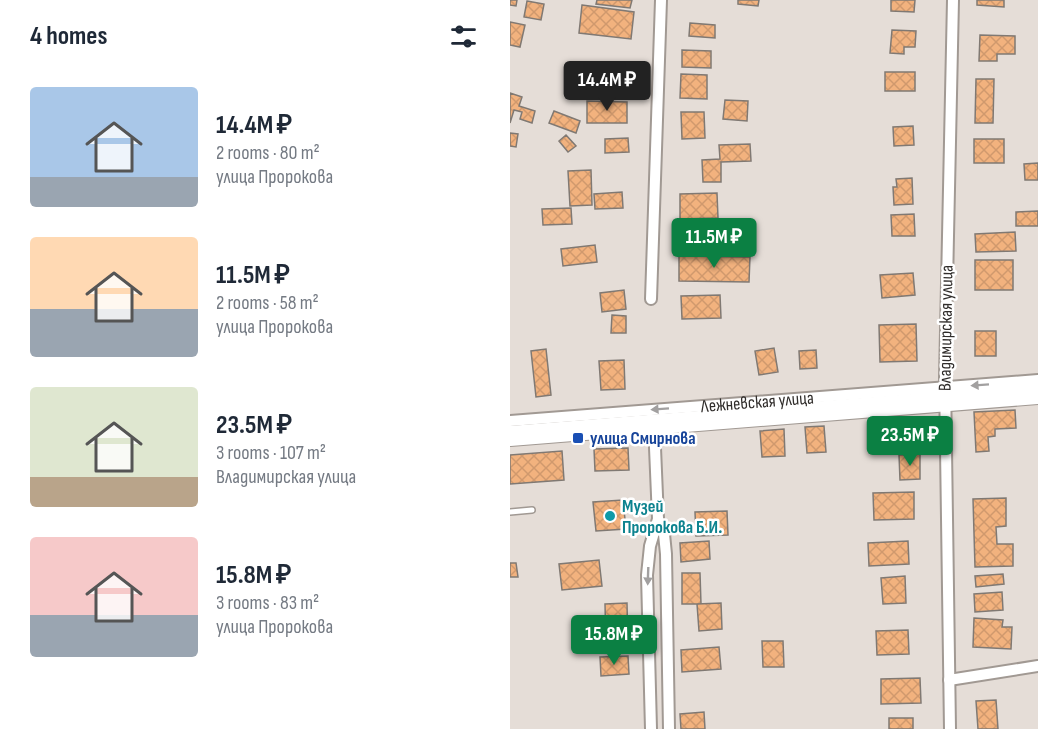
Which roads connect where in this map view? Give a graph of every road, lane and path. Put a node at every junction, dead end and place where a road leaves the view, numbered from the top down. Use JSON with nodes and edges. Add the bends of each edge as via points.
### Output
{"nodes":[{"id":1,"x":661,"y":0,"type":"edge"},
{"id":2,"x":953,"y":0,"type":"edge"},
{"id":3,"x":651,"y":299,"type":"dead end"},
{"id":4,"x":1038,"y":380,"type":"edge"},
{"id":5,"x":945,"y":394,"type":"junction"},
{"id":6,"x":1038,"y":394,"type":"edge"},
{"id":7,"x":510,"y":421,"type":"edge"},
{"id":8,"x":654,"y":424,"type":"junction"},
{"id":9,"x":510,"y":436,"type":"edge"},
{"id":10,"x":532,"y":510,"type":"dead end"},
{"id":11,"x":510,"y":512,"type":"edge"},
{"id":12,"x":658,"y":519,"type":"junction"},
{"id":13,"x":1038,"y":666,"type":"edge"},
{"id":14,"x":949,"y":680,"type":"junction"},
{"id":15,"x":651,"y":729,"type":"edge"},
{"id":16,"x":669,"y":729,"type":"edge"},
{"id":17,"x":950,"y":729,"type":"edge"}],
"edges":[{"from":1,"to":3,"type":"street"},
{"from":2,"to":5,"type":"street","name":"Владимирская улица"},
{"from":4,"to":5,"type":"street","name":"Лежневская улица","one_way":true},
{"from":5,"to":6,"type":"highway","name":"Лежневская улица"},
{"from":5,"to":7,"type":"street","name":"Лежневская улица","one_way":true},
{"from":5,"to":8,"type":"highway","name":"Лежневская улица"},
{"from":5,"to":14,"type":"street","name":"Владимирская улица"},
{"from":8,"to":9,"type":"highway","name":"Лежневская улица"},
{"from":8,"to":12,"type":"street"},
{"from":10,"to":11,"type":"lane"},
{"from":12,"to":15,"type":"street","one_way":true,"via":[[647,575]]},
{"from":12,"to":16,"type":"street","via":[[666,554]]},
{"from":13,"to":14,"type":"street"},
{"from":14,"to":17,"type":"street","name":"Владимирская улица"}]}
